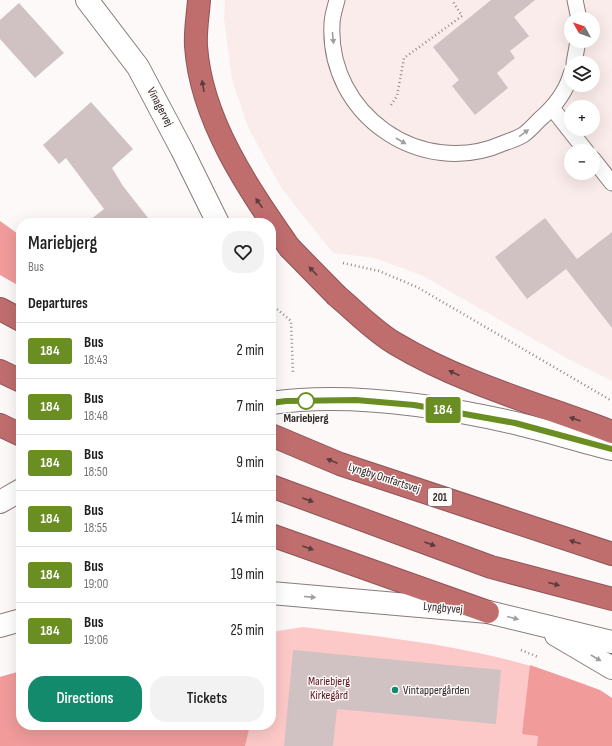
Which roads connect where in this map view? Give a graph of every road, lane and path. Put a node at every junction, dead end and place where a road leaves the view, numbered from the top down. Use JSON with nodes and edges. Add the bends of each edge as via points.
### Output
{"nodes":[{"id":1,"x":88,"y":0,"type":"edge"},
{"id":2,"x":199,"y":0,"type":"edge"},
{"id":3,"x":337,"y":0,"type":"edge"},
{"id":4,"x":452,"y":0,"type":"edge"},
{"id":5,"x":574,"y":0,"type":"edge"},
{"id":6,"x":577,"y":12,"type":"edge"},
{"id":7,"x":564,"y":88,"type":"edge"},
{"id":8,"x":552,"y":108,"type":"junction"},
{"id":9,"x":377,"y":127,"type":"junction"},
{"id":10,"x":580,"y":144,"type":"edge"},
{"id":11,"x":600,"y":168,"type":"edge"},
{"id":12,"x":612,"y":183,"type":"edge"},
{"id":13,"x":216,"y":218,"type":"edge"},
{"id":14,"x":269,"y":218,"type":"edge"},
{"id":15,"x":276,"y":228,"type":"edge"},
{"id":16,"x":338,"y":263,"type":"dead end"},
{"id":17,"x":276,"y":308,"type":"edge"},
{"id":18,"x":0,"y":309,"type":"edge"},
{"id":19,"x":16,"y":317,"type":"edge"},
{"id":20,"x":0,"y":371,"type":"edge"},
{"id":21,"x":293,"y":374,"type":"dead end"},
{"id":22,"x":16,"y":379,"type":"edge"},
{"id":23,"x":612,"y":401,"type":"edge"},
{"id":24,"x":279,"y":402,"type":"edge"},
{"id":25,"x":0,"y":426,"type":"edge"},
{"id":26,"x":612,"y":432,"type":"edge"},
{"id":27,"x":16,"y":433,"type":"edge"},
{"id":28,"x":276,"y":437,"type":"edge"},
{"id":29,"x":612,"y":449,"type":"edge"},
{"id":30,"x":276,"y":488,"type":"edge"},
{"id":31,"x":16,"y":493,"type":"edge"},
{"id":32,"x":0,"y":502,"type":"edge"},
{"id":33,"x":276,"y":537,"type":"edge"},
{"id":34,"x":612,"y":554,"type":"edge"},
{"id":35,"x":276,"y":593,"type":"edge"},
{"id":36,"x":612,"y":599,"type":"edge"},
{"id":37,"x":488,"y":612,"type":"junction"},
{"id":38,"x":16,"y":621,"type":"edge"},
{"id":39,"x":538,"y":625,"type":"junction"},
{"id":40,"x":0,"y":626,"type":"edge"},
{"id":41,"x":612,"y":642,"type":"edge"},
{"id":42,"x":518,"y":649,"type":"dead end"},
{"id":43,"x":540,"y":658,"type":"dead end"},
{"id":44,"x":612,"y":668,"type":"edge"}],
"edges":[{"from":1,"to":13,"type":"street","name":"Vinagervej","via":[[138,67]]},
{"from":14,"to":2,"type":"highway","one_way":true,"bridge":true,"via":[[224,143],[205,95],[196,46]]},
{"from":3,"to":9,"type":"lane","one_way":true,"via":[[332,23],[335,62],[351,98]]},
{"from":4,"to":9,"type":"path","via":[[462,16],[404,58],[397,96]]},
{"from":5,"to":6,"type":"lane"},
{"from":7,"to":8,"type":"lane"},
{"from":9,"to":8,"type":"lane","one_way":true,"via":[[411,147],[449,155],[488,151],[523,135]]},
{"from":8,"to":10,"type":"lane"},
{"from":11,"to":12,"type":"lane"},
{"from":26,"to":15,"type":"highway","one_way":true,"bridge":true,"via":[[530,403],[433,364],[394,343],[337,296],[289,247]]},
{"from":16,"to":23,"type":"path","via":[[379,271],[417,287]]},
{"from":17,"to":21,"type":"path","via":[[291,320]]},
{"from":18,"to":19,"type":"highway"},
{"from":20,"to":22,"type":"highway"},
{"from":24,"to":29,"type":"street","via":[[356,400],[414,405],[515,423]]},
{"from":25,"to":27,"type":"highway"},
{"from":34,"to":28,"type":"highway","name":"Lyngby Omfartsvej","number":"201","one_way":true,"via":[[340,464]]},
{"from":30,"to":36,"type":"highway","one_way":true,"via":[[491,567]]},
{"from":31,"to":32,"type":"street"},
{"from":33,"to":37,"type":"highway","one_way":true},
{"from":35,"to":37,"type":"street","name":"Lyngbyvej","one_way":true},
{"from":37,"to":39,"type":"street","name":"Lyngbyvej","one_way":true},
{"from":38,"to":40,"type":"street"},
{"from":39,"to":41,"type":"street","name":"Lyngbyvej"},
{"from":39,"to":44,"type":"street","one_way":true},
{"from":42,"to":43,"type":"path"}]}
